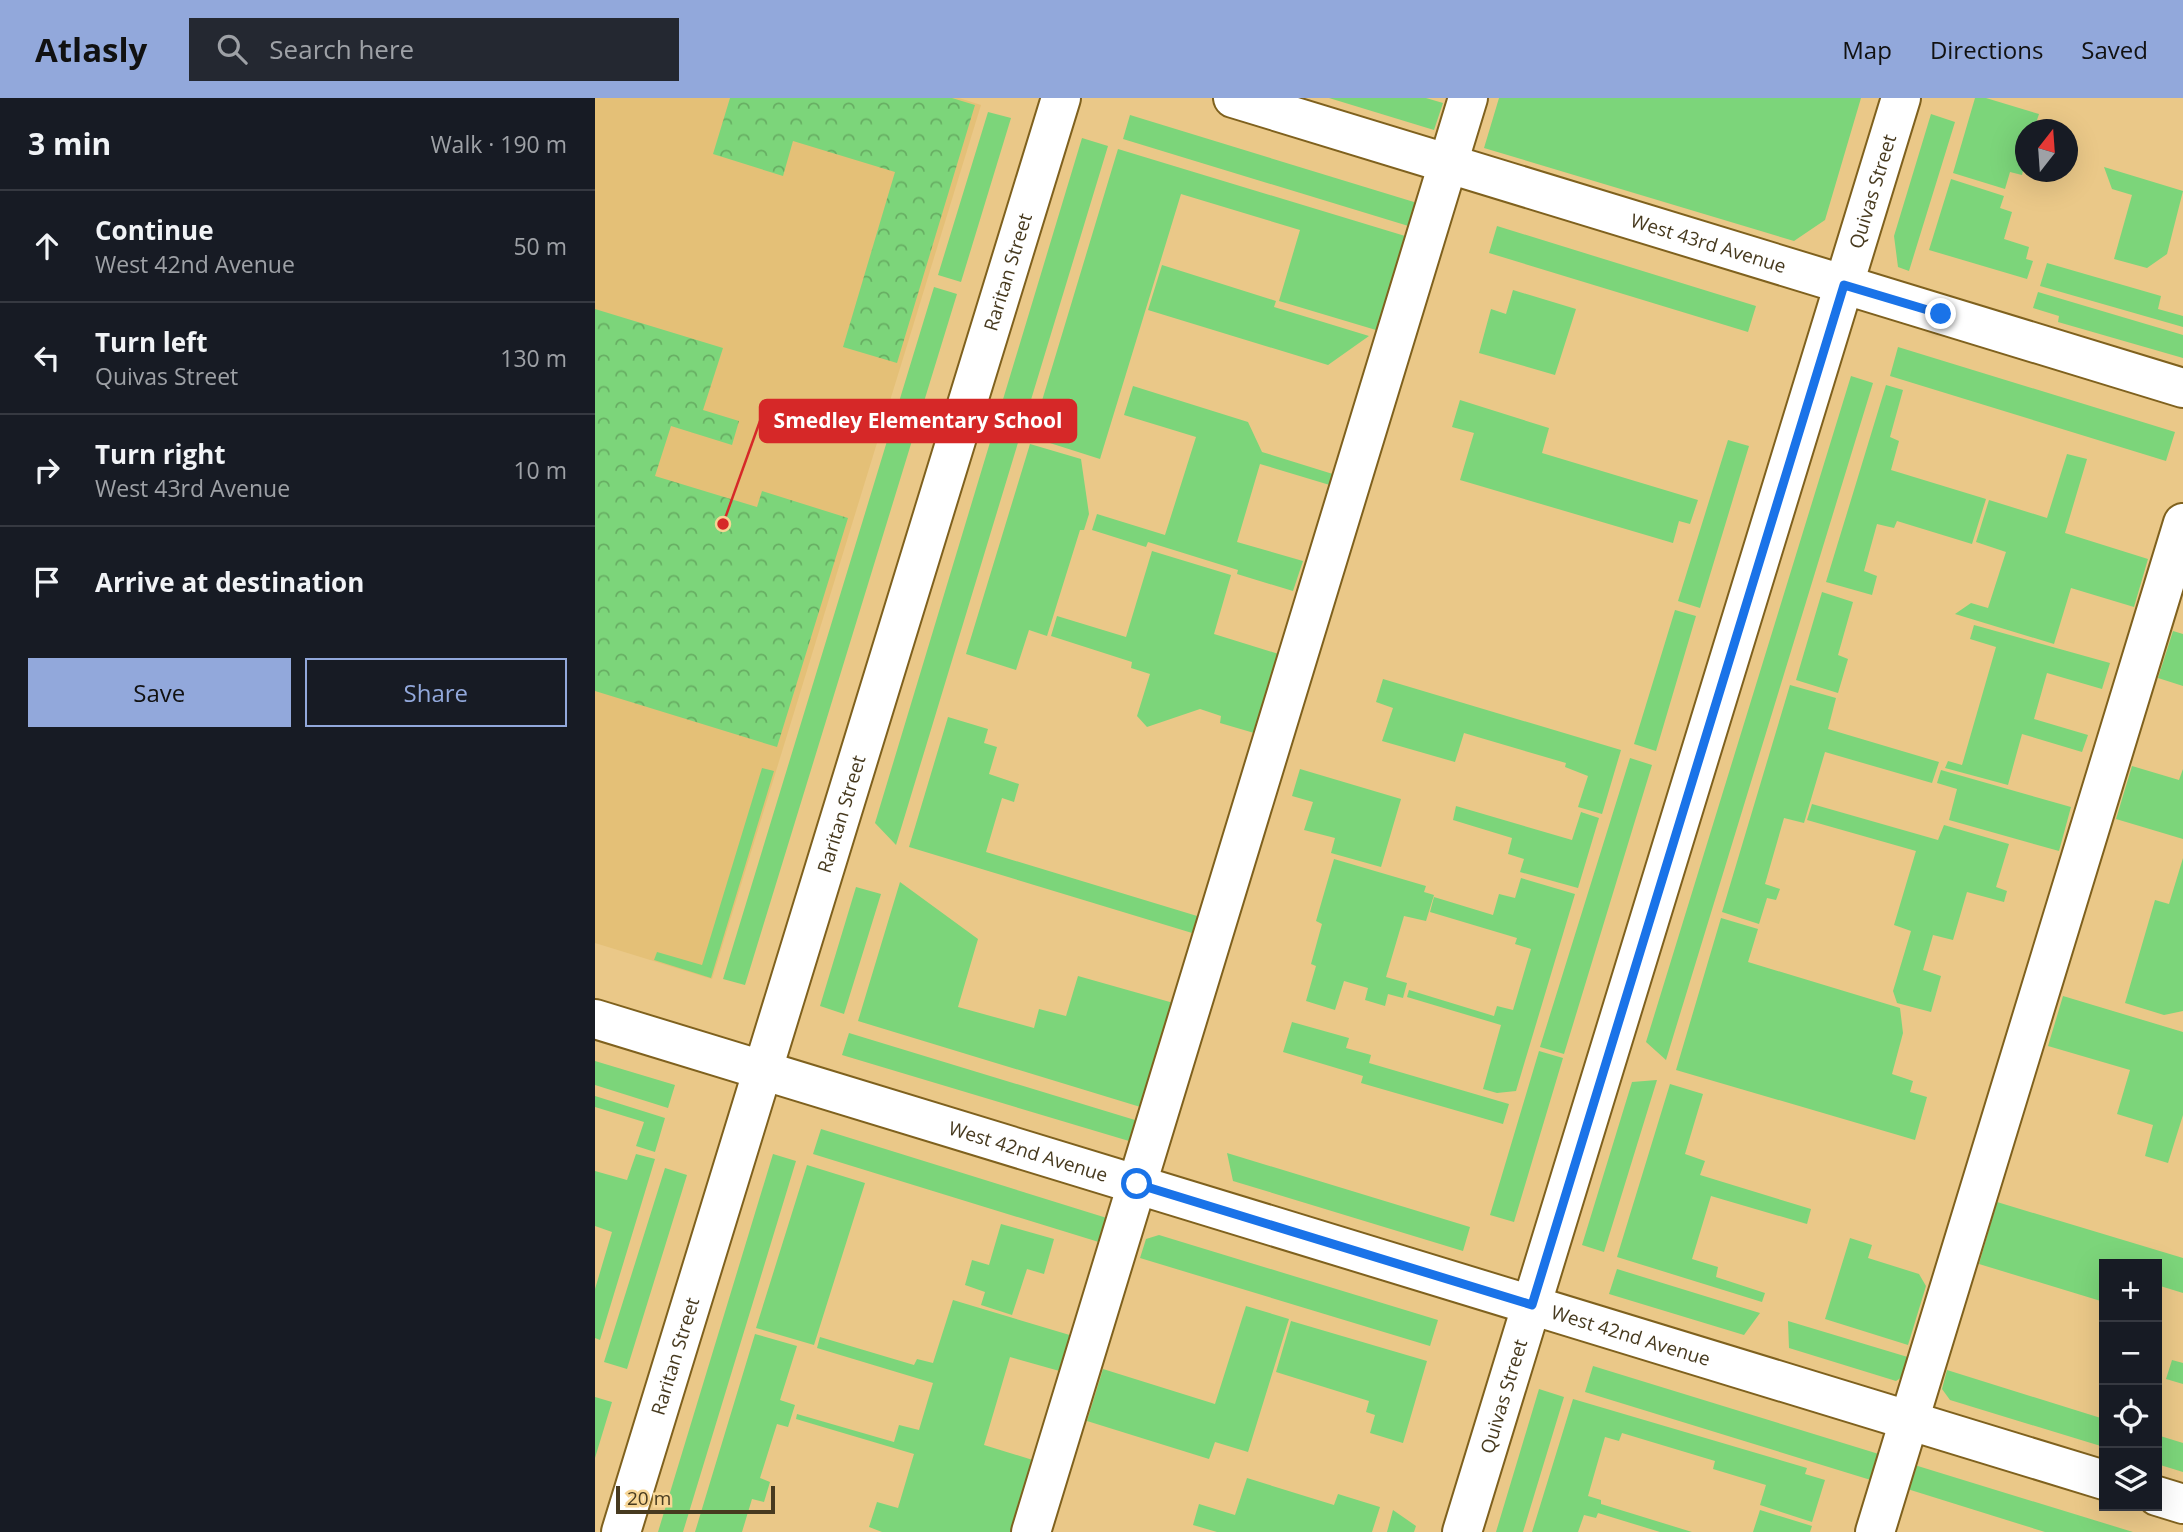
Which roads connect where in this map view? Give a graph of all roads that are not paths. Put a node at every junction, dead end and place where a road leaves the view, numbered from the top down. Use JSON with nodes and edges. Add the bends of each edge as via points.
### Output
{"nodes":[{"id":1,"x":1061,"y":98,"type":"edge"},
{"id":2,"x":1233,"y":98,"type":"edge"},
{"id":3,"x":1468,"y":98,"type":"edge"},
{"id":4,"x":1901,"y":98,"type":"edge"},
{"id":5,"x":1448,"y":164,"type":"junction"},
{"id":6,"x":1844,"y":285,"type":"junction"},
{"id":7,"x":2183,"y":388,"type":"edge"},
{"id":8,"x":2183,"y":523,"type":"edge"},
{"id":9,"x":595,"y":1019,"type":"edge"},
{"id":10,"x":763,"y":1070,"type":"junction"},
{"id":11,"x":1137,"y":1184,"type":"junction"},
{"id":12,"x":1532,"y":1305,"type":"junction"},
{"id":13,"x":1909,"y":1420,"type":"junction"},
{"id":14,"x":2099,"y":1478,"type":"edge"},
{"id":15,"x":2162,"y":1498,"type":"edge"},
{"id":16,"x":2183,"y":1504,"type":"edge"},
{"id":17,"x":621,"y":1532,"type":"edge"},
{"id":18,"x":1031,"y":1532,"type":"edge"},
{"id":19,"x":1462,"y":1532,"type":"edge"},
{"id":20,"x":1874,"y":1532,"type":"edge"}],
"edges":[{"from":1,"to":10,"type":"street","name":"Raritan Street"},
{"from":2,"to":5,"type":"street","name":"West 43rd Avenue"},
{"from":3,"to":5,"type":"street"},
{"from":4,"to":6,"type":"street","name":"Quivas Street"},
{"from":5,"to":6,"type":"street","name":"West 43rd Avenue"},
{"from":5,"to":11,"type":"street"},
{"from":6,"to":7,"type":"street","name":"West 43rd Avenue"},
{"from":6,"to":12,"type":"street","name":"Quivas Street"},
{"from":8,"to":13,"type":"street"},
{"from":9,"to":10,"type":"street","name":"West 42nd Avenue"},
{"from":10,"to":11,"type":"street","name":"West 42nd Avenue"},
{"from":10,"to":17,"type":"street","name":"Raritan Street"},
{"from":11,"to":12,"type":"street","name":"West 42nd Avenue"},
{"from":11,"to":18,"type":"street"},
{"from":12,"to":13,"type":"street","name":"West 42nd Avenue"},
{"from":12,"to":19,"type":"street","name":"Quivas Street"},
{"from":13,"to":14,"type":"street","name":"West 42nd Avenue"},
{"from":13,"to":20,"type":"street"},
{"from":15,"to":16,"type":"street"}]}
